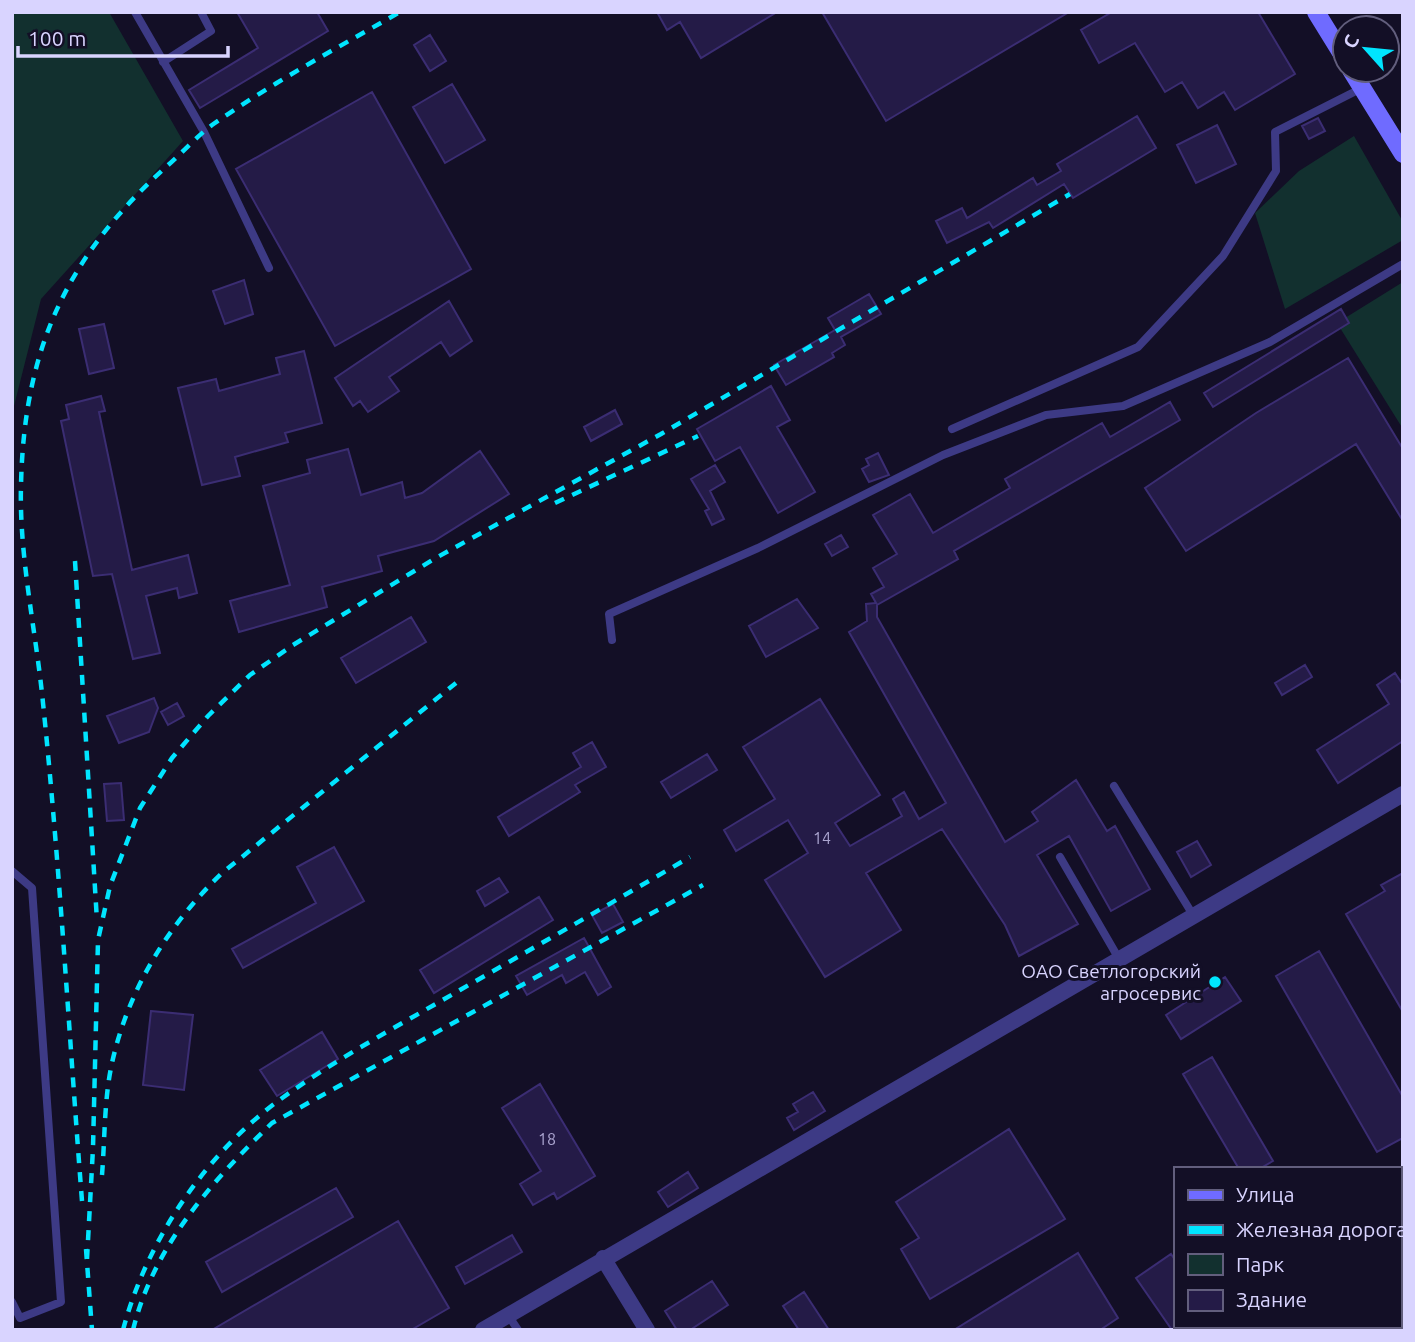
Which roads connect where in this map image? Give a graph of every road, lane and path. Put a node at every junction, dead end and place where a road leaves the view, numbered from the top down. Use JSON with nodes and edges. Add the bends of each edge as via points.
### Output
{"nodes":[{"id":1,"x":135,"y":12,"type":"edge"},
{"id":2,"x":201,"y":12,"type":"edge"},
{"id":3,"x":1317,"y":13,"type":"edge"},
{"id":4,"x":1331,"y":36,"type":"edge"},
{"id":5,"x":163,"y":62,"type":"junction"},
{"id":6,"x":1360,"y":84,"type":"edge"},
{"id":7,"x":1362,"y":88,"type":"junction"},
{"id":8,"x":1403,"y":153,"type":"edge"},
{"id":9,"x":1403,"y":264,"type":"edge"},
{"id":10,"x":269,"y":268,"type":"dead end"},
{"id":11,"x":952,"y":429,"type":"dead end"},
{"id":12,"x":612,"y":640,"type":"dead end"},
{"id":13,"x":1114,"y":786,"type":"dead end"},
{"id":14,"x":1403,"y":793,"type":"edge"},
{"id":15,"x":1060,"y":857,"type":"dead end"},
{"id":16,"x":12,"y":871,"type":"edge"},
{"id":17,"x":1193,"y":915,"type":"junction"},
{"id":18,"x":1119,"y":959,"type":"junction"},
{"id":19,"x":603,"y":1258,"type":"junction"},
{"id":20,"x":12,"y":1302,"type":"edge"},
{"id":21,"x":508,"y":1315,"type":"junction"},
{"id":22,"x":484,"y":1330,"type":"edge"},
{"id":23,"x":518,"y":1330,"type":"edge"},
{"id":24,"x":647,"y":1330,"type":"edge"}],
"edges":[{"from":1,"to":5,"type":"lane"},
{"from":2,"to":5,"type":"lane","via":[[211,31]]},
{"from":3,"to":4,"type":"main road"},
{"from":5,"to":10,"type":"lane","via":[[204,132]]},
{"from":6,"to":7,"type":"main road"},
{"from":7,"to":8,"type":"main road"},
{"from":7,"to":11,"type":"lane","via":[[1275,132],[1276,171],[1223,256],[1138,347]]},
{"from":9,"to":12,"type":"lane","via":[[1270,342],[1123,406],[1046,415],[943,455],[758,548],[609,614]]},
{"from":13,"to":17,"type":"lane"},
{"from":14,"to":17,"type":"street"},
{"from":15,"to":18,"type":"lane"},
{"from":16,"to":20,"type":"lane","via":[[32,888],[61,1302],[20,1318]]},
{"from":17,"to":18,"type":"street"},
{"from":18,"to":19,"type":"street"},
{"from":19,"to":21,"type":"street"},
{"from":19,"to":24,"type":"street"},
{"from":21,"to":22,"type":"street"},
{"from":21,"to":23,"type":"lane"}]}
